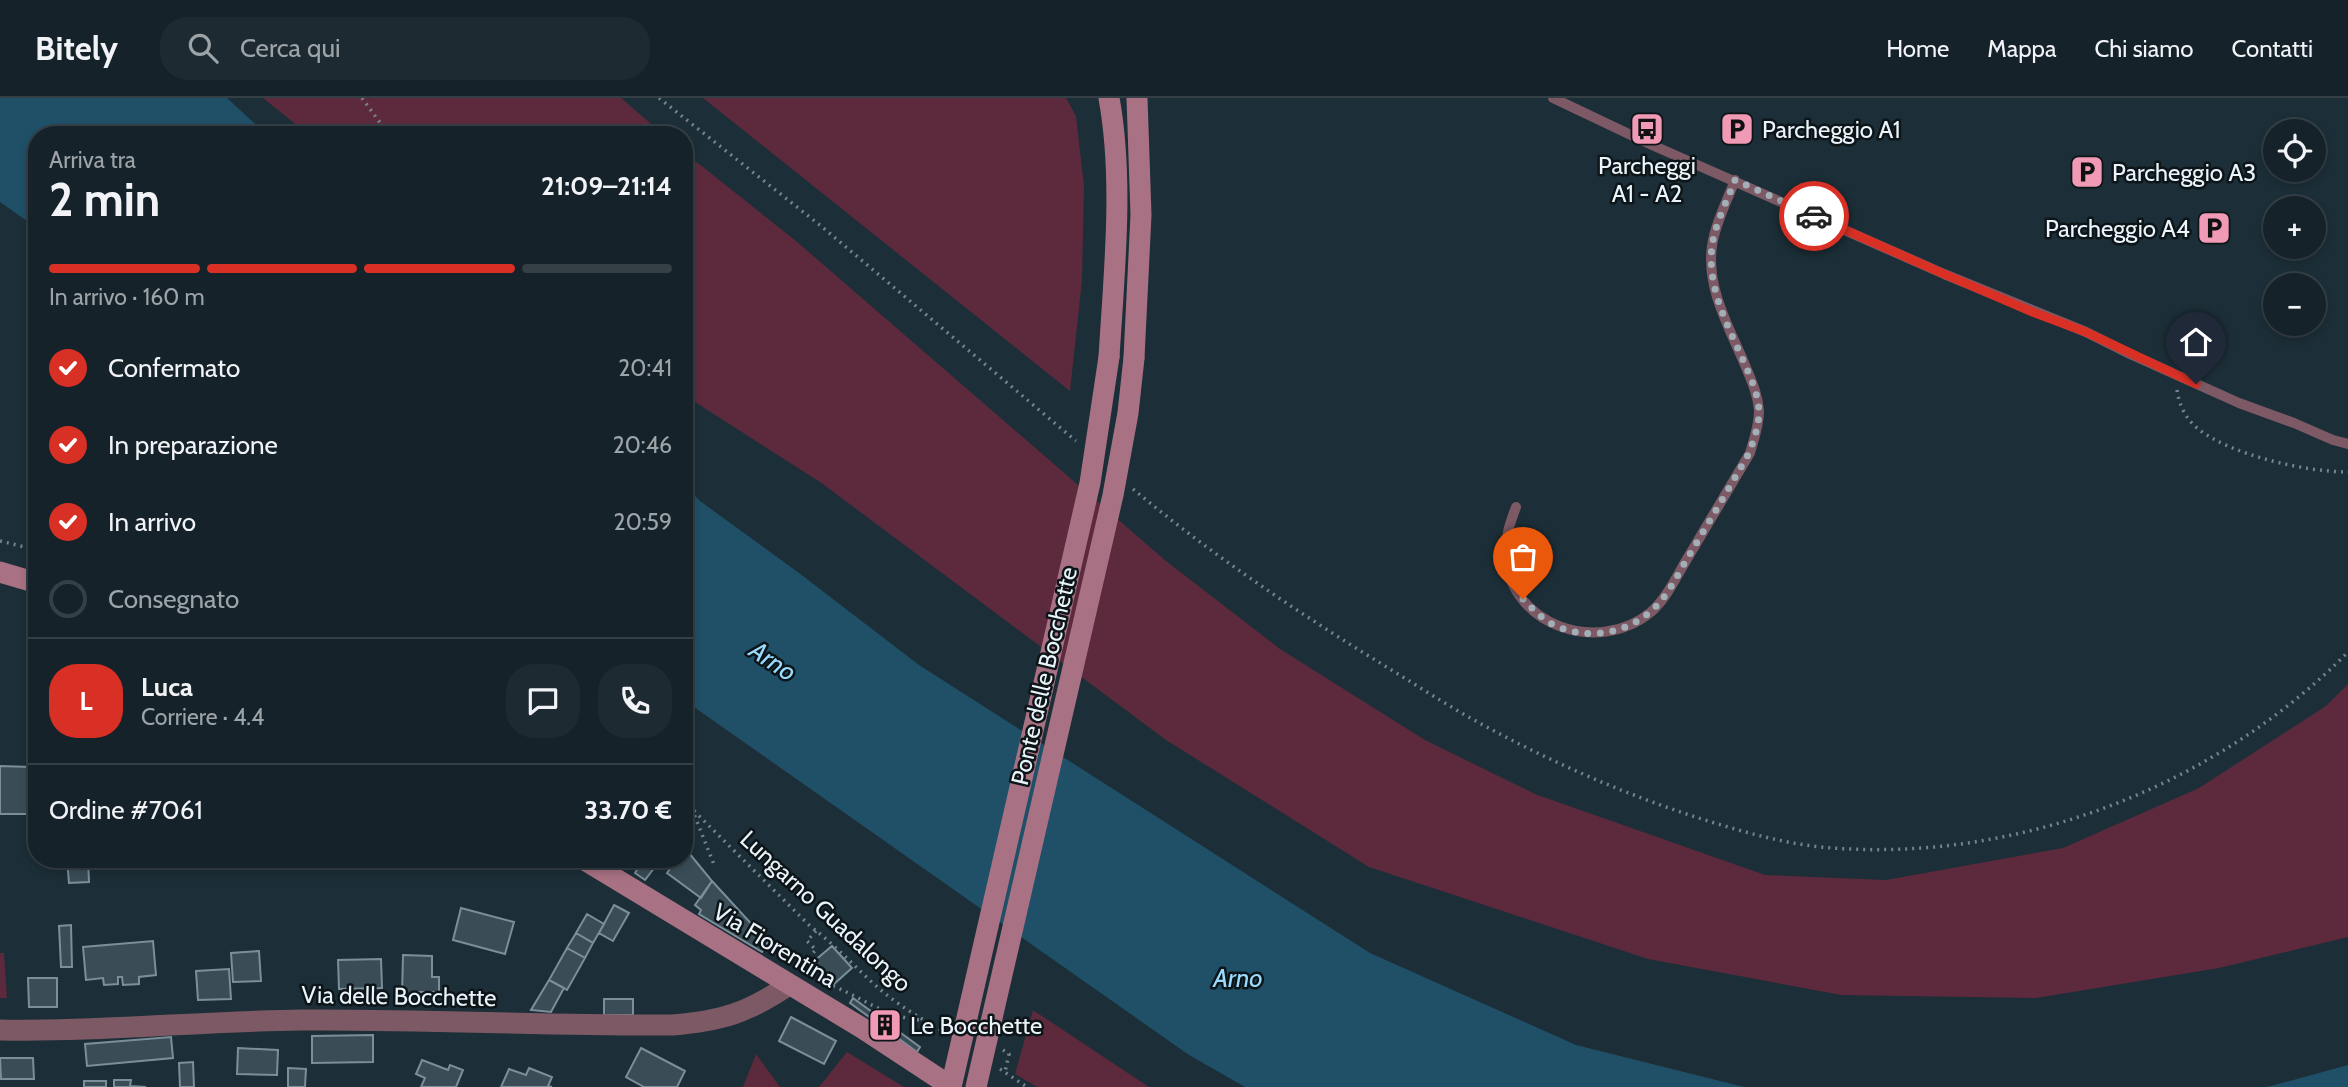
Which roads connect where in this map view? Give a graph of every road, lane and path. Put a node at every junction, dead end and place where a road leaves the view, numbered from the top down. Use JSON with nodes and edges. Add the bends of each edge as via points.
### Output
{"nodes":[{"id":1,"x":362,"y":98,"type":"edge"},
{"id":2,"x":659,"y":98,"type":"edge"},
{"id":3,"x":1109,"y":98,"type":"edge"},
{"id":4,"x":1137,"y":98,"type":"edge"},
{"id":5,"x":1553,"y":98,"type":"edge"},
{"id":6,"x":382,"y":126,"type":"edge"},
{"id":7,"x":1735,"y":180,"type":"junction"},
{"id":8,"x":2175,"y":374,"type":"junction"},
{"id":9,"x":1077,"y":442,"type":"dead end"},
{"id":10,"x":2348,"y":444,"type":"edge"},
{"id":11,"x":2348,"y":472,"type":"edge"},
{"id":12,"x":1126,"y":483,"type":"dead end"},
{"id":13,"x":1516,"y":507,"type":"dead end"},
{"id":14,"x":0,"y":541,"type":"edge"},
{"id":15,"x":28,"y":548,"type":"edge"},
{"id":16,"x":0,"y":572,"type":"edge"},
{"id":17,"x":28,"y":580,"type":"edge"},
{"id":18,"x":2348,"y":650,"type":"edge"},
{"id":19,"x":693,"y":809,"type":"edge"},
{"id":20,"x":693,"y":812,"type":"edge"},
{"id":21,"x":716,"y":867,"type":"dead end"},
{"id":22,"x":599,"y":868,"type":"edge"},
{"id":23,"x":817,"y":931,"type":"junction"},
{"id":24,"x":794,"y":976,"type":"junction"},
{"id":25,"x":825,"y":983,"type":"dead end"},
{"id":26,"x":921,"y":1020,"type":"junction"},
{"id":27,"x":0,"y":1030,"type":"edge"},
{"id":28,"x":952,"y":1038,"type":"dead end"},
{"id":29,"x":997,"y":1067,"type":"dead end"},
{"id":30,"x":944,"y":1082,"type":"edge"},
{"id":31,"x":976,"y":1087,"type":"edge"},
{"id":32,"x":1027,"y":1087,"type":"edge"}],
"edges":[{"from":1,"to":6,"type":"path"},
{"from":2,"to":9,"type":"path","via":[[821,226]]},
{"from":3,"to":30,"type":"main road","name":"Ponte delle Bocchette","bridge":true,"via":[[1116,209],[1109,357],[1090,483],[972,997]]},
{"from":4,"to":31,"type":"main road","name":"Ponte delle Bocchette","bridge":true,"via":[[1141,215],[1128,413]]},
{"from":5,"to":7,"type":"lane"},
{"from":7,"to":8,"type":"lane"},
{"from":7,"to":13,"type":"lane","via":[[1714,234],[1713,280],[1756,391],[1758,428],[1749,453],[1670,587],[1653,610],[1632,625],[1582,633],[1557,626],[1532,607],[1512,580],[1507,532]]},
{"from":8,"to":10,"type":"lane"},
{"from":8,"to":11,"type":"path","via":[[2179,404],[2196,427],[2220,442],[2295,467]]},
{"from":12,"to":18,"type":"path","via":[[1242,574],[1484,726],[1631,794],[1777,840],[1831,848],[1882,850],[2003,839],[2046,829],[2135,795],[2266,722]]},
{"from":14,"to":15,"type":"path"},
{"from":16,"to":17,"type":"main road"},
{"from":19,"to":23,"type":"path","name":"Lungarno Guadalongo"},
{"from":20,"to":21,"type":"path"},
{"from":22,"to":24,"type":"main road","name":"Via Fiorentina"},
{"from":23,"to":24,"type":"path","via":[[807,941],[816,950]]},
{"from":23,"to":26,"type":"path","name":"Lungarno Guadalongo","via":[[875,986]]},
{"from":24,"to":27,"type":"street","name":"Via delle Bocchette","via":[[762,1002],[704,1023],[305,1020]]},
{"from":24,"to":30,"type":"main road","name":"Via Fiorentina"},
{"from":25,"to":26,"type":"path","via":[[882,1012]]},
{"from":26,"to":28,"type":"path","name":"Lungarno Guadalongo"},
{"from":29,"to":32,"type":"path"}]}
